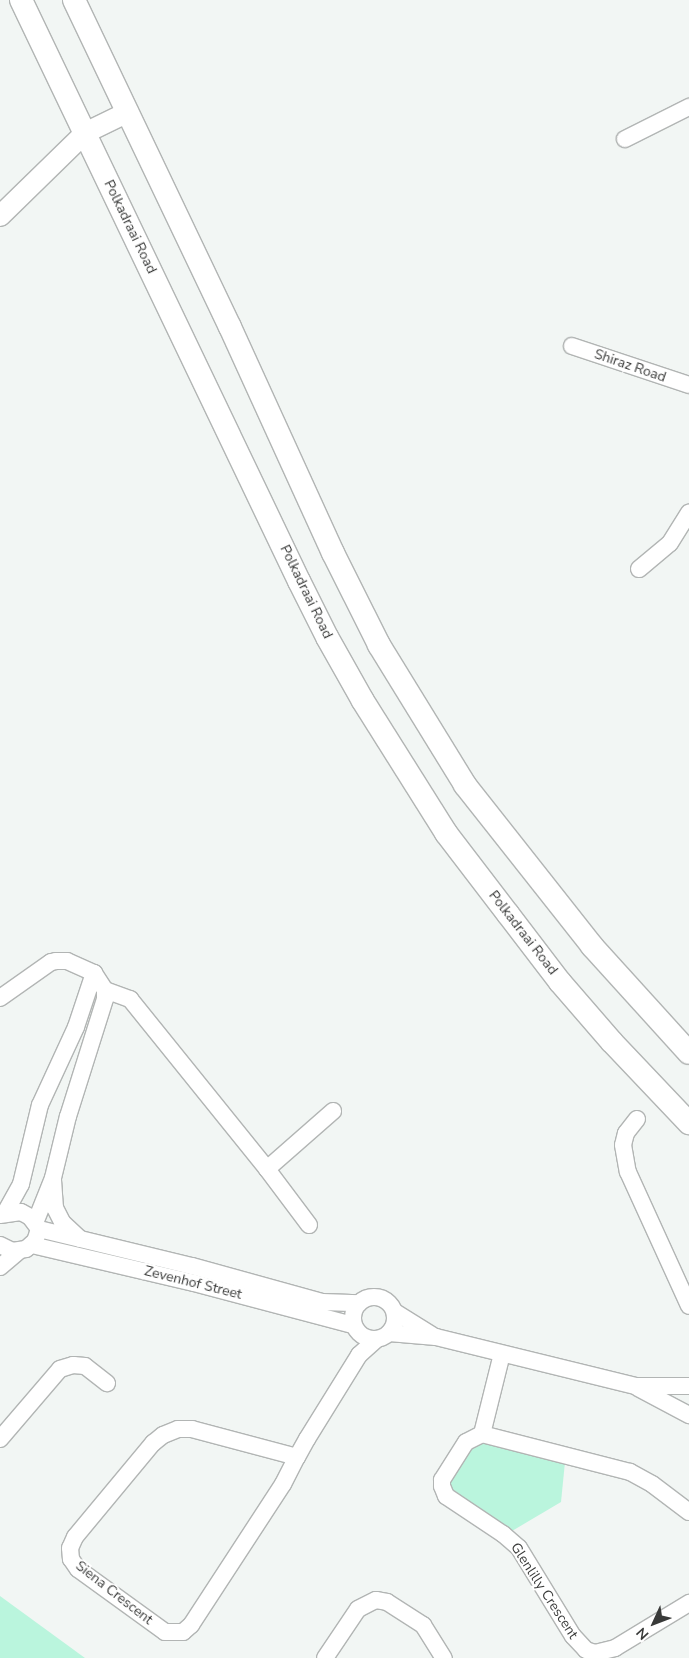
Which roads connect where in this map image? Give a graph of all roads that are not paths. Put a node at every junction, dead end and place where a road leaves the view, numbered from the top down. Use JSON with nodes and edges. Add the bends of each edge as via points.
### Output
{"nodes":[{"id":1,"x":21,"y":0,"type":"edge"},
{"id":2,"x":74,"y":0,"type":"edge"},
{"id":3,"x":689,"y":107,"type":"edge"},
{"id":4,"x":128,"y":112,"type":"junction"},
{"id":5,"x":86,"y":133,"type":"junction"},
{"id":6,"x":625,"y":139,"type":"dead end"},
{"id":7,"x":0,"y":216,"type":"edge"},
{"id":8,"x":572,"y":346,"type":"dead end"},
{"id":9,"x":689,"y":386,"type":"edge"},
{"id":10,"x":689,"y":512,"type":"edge"},
{"id":11,"x":639,"y":569,"type":"dead end"},
{"id":12,"x":94,"y":973,"type":"junction"},
{"id":13,"x":105,"y":990,"type":"junction"},
{"id":14,"x":0,"y":998,"type":"edge"},
{"id":15,"x":689,"y":1053,"type":"edge"},
{"id":16,"x":333,"y":1110,"type":"dead end"},
{"id":17,"x":637,"y":1119,"type":"dead end"},
{"id":18,"x":689,"y":1123,"type":"edge"},
{"id":19,"x":267,"y":1169,"type":"junction"},
{"id":20,"x":53,"y":1178,"type":"junction"},
{"id":21,"x":3,"y":1214,"type":"edge"},
{"id":22,"x":309,"y":1225,"type":"dead end"},
{"id":23,"x":37,"y":1226,"type":"junction"},
{"id":24,"x":84,"y":1242,"type":"junction"},
{"id":25,"x":0,"y":1245,"type":"edge"},
{"id":26,"x":25,"y":1248,"type":"junction"},
{"id":27,"x":0,"y":1251,"type":"edge"},
{"id":28,"x":0,"y":1267,"type":"edge"},
{"id":29,"x":359,"y":1303,"type":"junction"},
{"id":30,"x":689,"y":1304,"type":"edge"},
{"id":31,"x":394,"y":1312,"type":"junction"},
{"id":32,"x":356,"y":1329,"type":"junction"},
{"id":33,"x":383,"y":1336,"type":"junction"},
{"id":34,"x":436,"y":1337,"type":"junction"},
{"id":35,"x":502,"y":1354,"type":"junction"},
{"id":36,"x":359,"y":1355,"type":"junction"},
{"id":37,"x":108,"y":1383,"type":"dead end"},
{"id":38,"x":636,"y":1386,"type":"junction"},
{"id":39,"x":689,"y":1386,"type":"edge"},
{"id":40,"x":689,"y":1415,"type":"edge"},
{"id":41,"x":482,"y":1434,"type":"junction"},
{"id":42,"x":0,"y":1439,"type":"edge"},
{"id":43,"x":298,"y":1457,"type":"junction"},
{"id":44,"x":689,"y":1512,"type":"edge"},
{"id":45,"x":689,"y":1603,"type":"edge"},
{"id":46,"x":325,"y":1658,"type":"edge"},
{"id":47,"x":444,"y":1658,"type":"edge"}],
"edges":[{"from":1,"to":5,"type":"main road","name":"Polkadraai Road"},
{"from":2,"to":4,"type":"main road"},
{"from":3,"to":6,"type":"street"},
{"from":4,"to":5,"type":"street"},
{"from":4,"to":15,"type":"main road","via":[[333,553],[379,645],[423,720],[465,785],[556,901],[592,946]]},
{"from":5,"to":7,"type":"street"},
{"from":5,"to":18,"type":"main road","name":"Polkadraai Road","via":[[323,629],[399,761],[446,833],[560,982]]},
{"from":8,"to":9,"type":"street","name":"Shiraz Road"},
{"from":10,"to":11,"type":"street","via":[[670,543]]},
{"from":12,"to":13,"type":"street"},
{"from":12,"to":14,"type":"street","via":[[67,961],[50,962]]},
{"from":12,"to":21,"type":"street","via":[[76,1027],[40,1106],[21,1184]]},
{"from":13,"to":19,"type":"street","via":[[130,999]]},
{"from":13,"to":20,"type":"street"},
{"from":16,"to":19,"type":"street"},
{"from":17,"to":30,"type":"street","via":[[626,1133],[623,1144],[628,1172]]},
{"from":19,"to":22,"type":"street"},
{"from":20,"to":23,"type":"street","via":[[46,1191]]},
{"from":20,"to":24,"type":"street","via":[[55,1208],[62,1222]]},
{"from":21,"to":23,"type":"street","name":"Zevenhof Street","via":[[21,1212]]},
{"from":23,"to":24,"type":"street","name":"Zevenhof Street"},
{"from":23,"to":26,"type":"street"},
{"from":24,"to":29,"type":"street","name":"Zevenhof Street","via":[[192,1266],[322,1302]]},
{"from":25,"to":26,"type":"street","name":"Zevenhof Street","via":[[6,1249]]},
{"from":25,"to":27,"type":"street"},
{"from":26,"to":28,"type":"street"},
{"from":26,"to":32,"type":"street","name":"Zevenhof Street","via":[[185,1280]]},
{"from":29,"to":31,"type":"street","name":"Zevenhof Street","via":[[371,1297],[381,1298],[390,1303]]},
{"from":29,"to":32,"type":"street","via":[[354,1310]]},
{"from":31,"to":33,"type":"street","via":[[395,1320]]},
{"from":31,"to":34,"type":"street","name":"Zevenhof Street"},
{"from":32,"to":33,"type":"street","name":"Zevenhof Street","via":[[370,1339]]},
{"from":32,"to":36,"type":"street"},
{"from":33,"to":34,"type":"street","name":"Zevenhof Street"},
{"from":33,"to":36,"type":"street","name":"Siena Crescent"},
{"from":34,"to":35,"type":"street","name":"Zevenhof Street"},
{"from":35,"to":38,"type":"street","name":"Zevenhof Street"},
{"from":35,"to":41,"type":"street"},
{"from":36,"to":43,"type":"street","name":"Siena Crescent"},
{"from":37,"to":42,"type":"street","via":[[86,1366],[60,1369]]},
{"from":38,"to":39,"type":"street","name":"Zevenhof Street"},
{"from":38,"to":40,"type":"street","name":"Zevenhof Street"},
{"from":41,"to":44,"type":"street","via":[[630,1472]]},
{"from":41,"to":45,"type":"street","name":"Glenlilly Crescent","via":[[466,1442],[458,1452],[442,1480],[444,1492],[456,1505],[503,1534],[519,1548],[581,1647],[595,1653],[615,1648]]},
{"from":43,"to":43,"type":"street","name":"Siena Crescent","via":[[183,1632],[165,1632],[78,1569],[71,1559],[70,1548],[75,1537],[163,1435],[178,1429],[192,1429]]},
{"from":46,"to":47,"type":"street","via":[[358,1608],[376,1600],[387,1602],[423,1625]]}]}
